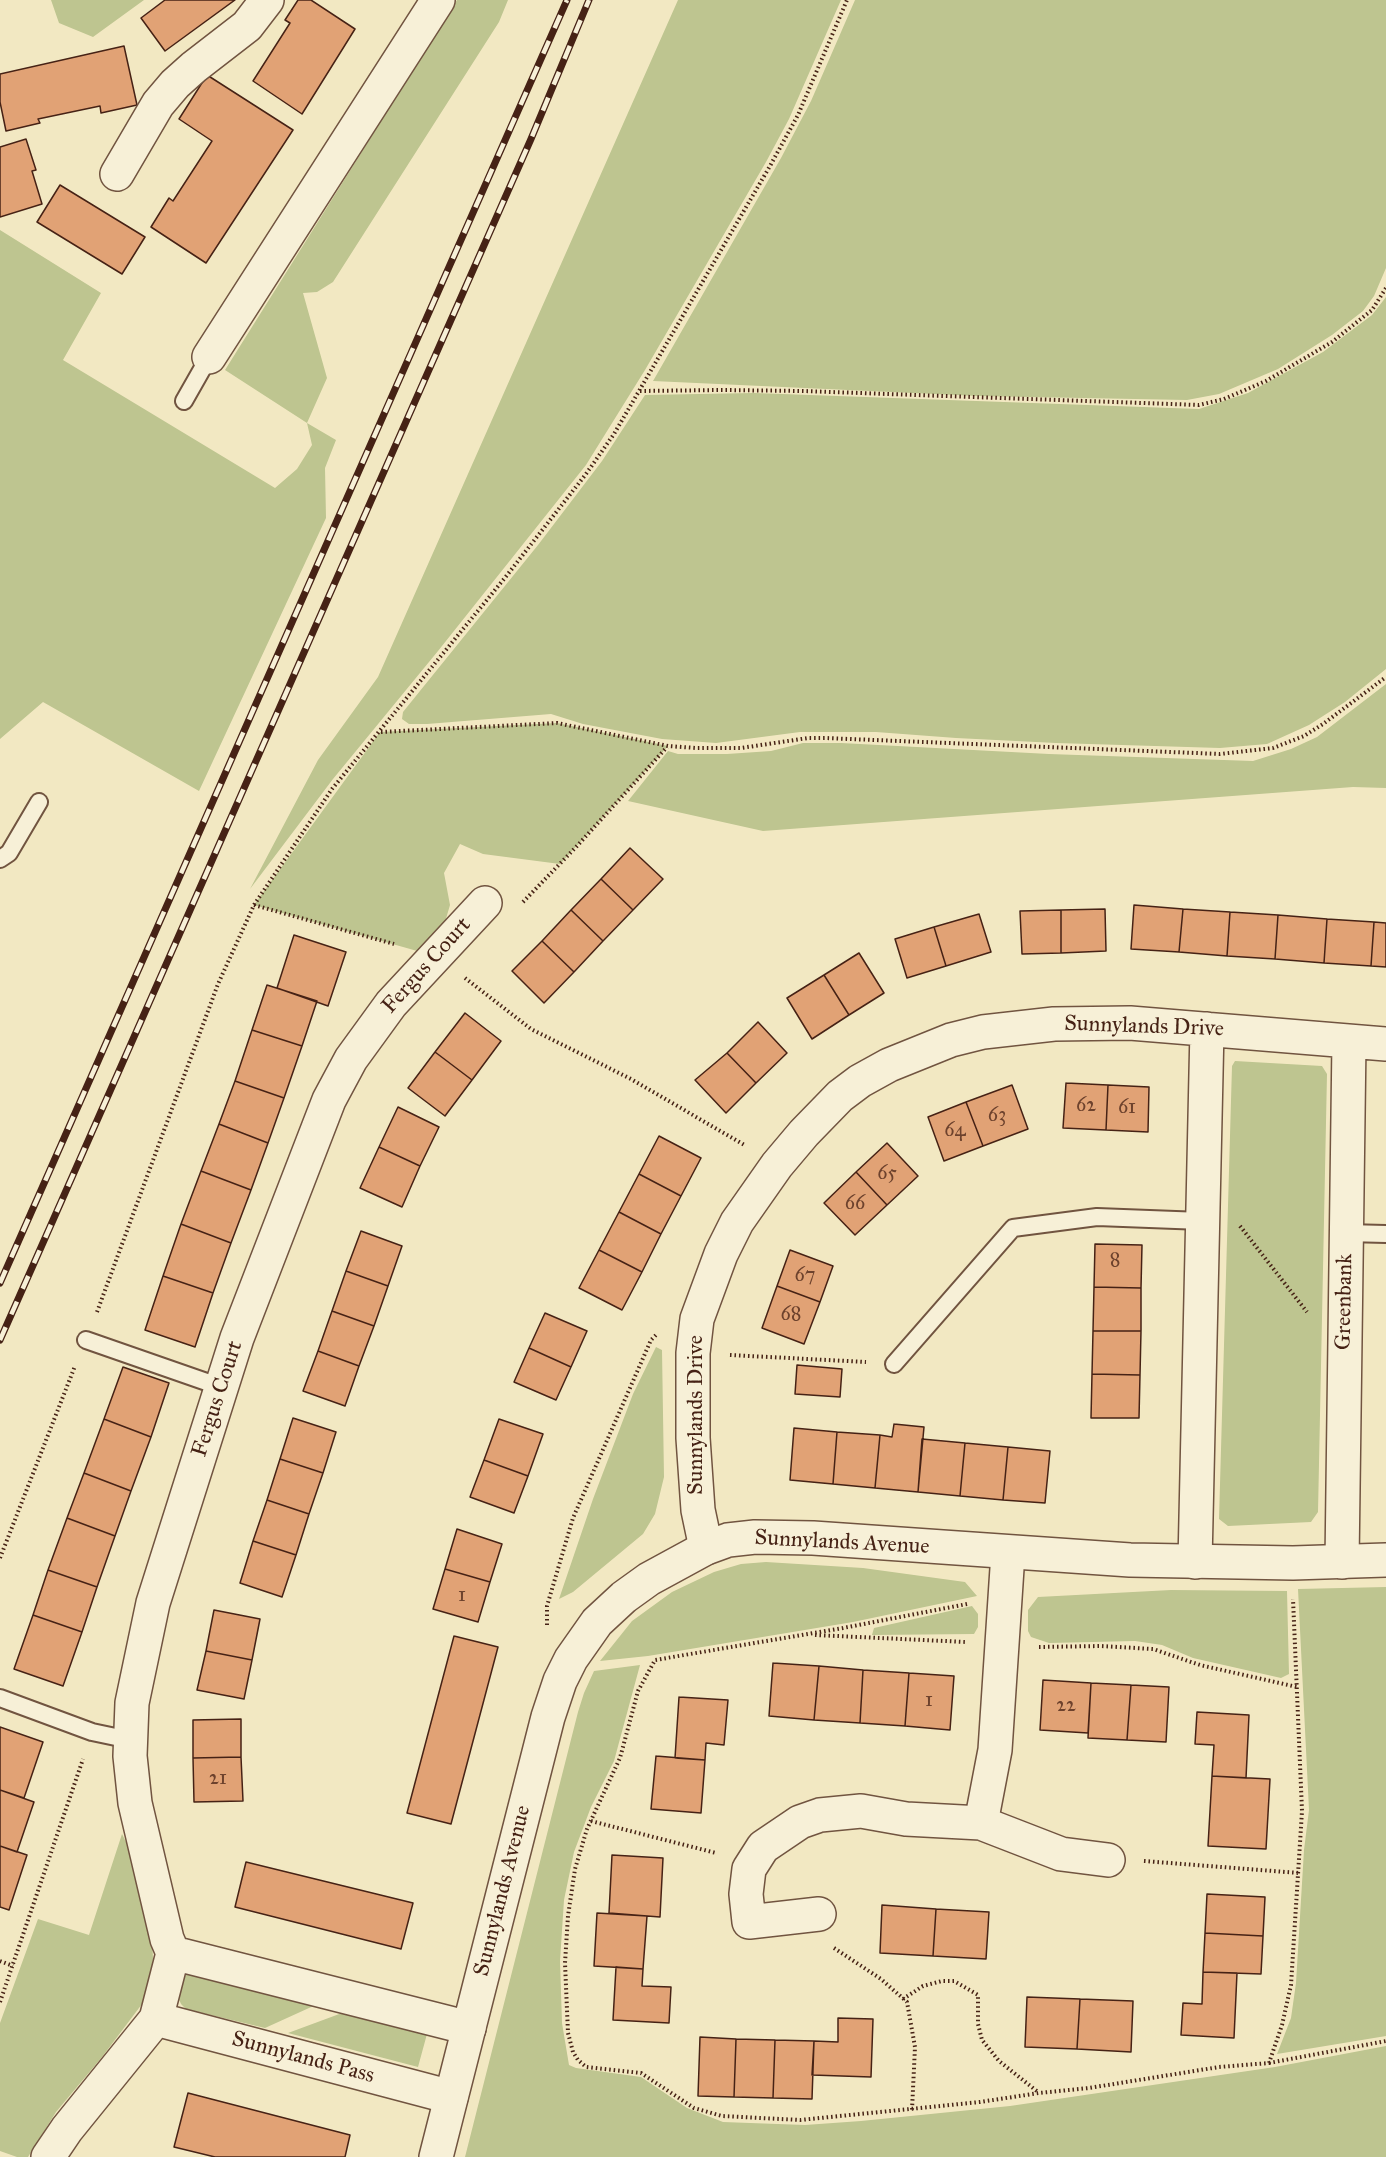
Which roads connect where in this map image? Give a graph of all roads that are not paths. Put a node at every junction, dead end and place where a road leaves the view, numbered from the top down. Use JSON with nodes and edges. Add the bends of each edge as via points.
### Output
{"nodes":[{"id":1,"x":267,"y":0,"type":"edge"},
{"id":2,"x":438,"y":0,"type":"edge"},
{"id":3,"x":117,"y":174,"type":"dead end"},
{"id":4,"x":209,"y":357,"type":"joint"},
{"id":5,"x":184,"y":401,"type":"dead end"},
{"id":6,"x":39,"y":802,"type":"dead end"},
{"id":7,"x":0,"y":860,"type":"edge"},
{"id":8,"x":485,"y":903,"type":"road end"},
{"id":9,"x":1207,"y":1029,"type":"junction"},
{"id":10,"x":1349,"y":1041,"type":"junction"},
{"id":11,"x":1386,"y":1044,"type":"edge"},
{"id":12,"x":1202,"y":1221,"type":"junction"},
{"id":13,"x":1346,"y":1233,"type":"junction"},
{"id":14,"x":1386,"y":1234,"type":"edge"},
{"id":15,"x":86,"y":1340,"type":"road end"},
{"id":16,"x":894,"y":1364,"type":"road end"},
{"id":17,"x":221,"y":1388,"type":"junction"},
{"id":18,"x":706,"y":1548,"type":"junction"},
{"id":19,"x":1008,"y":1553,"type":"junction"},
{"id":20,"x":1386,"y":1560,"type":"edge"},
{"id":21,"x":1195,"y":1562,"type":"junction"},
{"id":22,"x":1342,"y":1562,"type":"junction"},
{"id":23,"x":0,"y":1698,"type":"edge"},
{"id":24,"x":130,"y":1740,"type":"junction"},
{"id":25,"x":981,"y":1823,"type":"junction"},
{"id":26,"x":1108,"y":1860,"type":"road end"},
{"id":27,"x":804,"y":1916,"type":"road end"},
{"id":28,"x":173,"y":1953,"type":"junction"},
{"id":29,"x":156,"y":2019,"type":"junction"},
{"id":30,"x":469,"y":2028,"type":"junction"},
{"id":31,"x":451,"y":2097,"type":"junction"},
{"id":32,"x":48,"y":2157,"type":"edge"},
{"id":33,"x":436,"y":2157,"type":"edge"}],
"edges":[{"from":1,"to":3,"type":"street","via":[[247,26],[175,84],[158,104]]},
{"from":2,"to":4,"type":"street"},
{"from":4,"to":5,"type":"lane"},
{"from":6,"to":7,"type":"lane","via":[[9,853]]},
{"from":8,"to":17,"type":"street","name":"Fergus Court","via":[[391,1004],[351,1059],[329,1100]]},
{"from":9,"to":10,"type":"street","name":"Sunnylands Drive"},
{"from":9,"to":12,"type":"street"},
{"from":9,"to":18,"type":"street","name":"Sunnylands Drive","via":[[1130,1023],[1054,1024],[983,1032],[951,1040],[889,1065],[860,1082],[822,1113],[777,1165],[737,1222],[697,1319],[693,1438],[698,1510]]},
{"from":10,"to":11,"type":"street","name":"Sunnylands Drive"},
{"from":10,"to":13,"type":"street","name":"Greenbank"},
{"from":12,"to":16,"type":"lane","via":[[1096,1217],[1013,1228]]},
{"from":12,"to":21,"type":"street"},
{"from":13,"to":14,"type":"lane"},
{"from":13,"to":22,"type":"street","name":"Greenbank"},
{"from":15,"to":17,"type":"lane"},
{"from":17,"to":24,"type":"street","name":"Fergus Court","via":[[153,1603],[132,1703]]},
{"from":18,"to":19,"type":"street","name":"Sunnylands Avenue","via":[[728,1540],[785,1536]]},
{"from":18,"to":30,"type":"street","name":"Sunnylands Avenue","via":[[624,1597],[597,1622],[560,1681]]},
{"from":19,"to":21,"type":"street","name":"Sunnylands Avenue"},
{"from":19,"to":25,"type":"street","via":[[995,1750]]},
{"from":20,"to":22,"type":"street","name":"Sunnylands Avenue"},
{"from":21,"to":22,"type":"street","name":"Sunnylands Avenue"},
{"from":23,"to":24,"type":"lane","via":[[92,1732]]},
{"from":24,"to":28,"type":"street","name":"Fergus Court","via":[[135,1803]]},
{"from":25,"to":26,"type":"street","via":[[1061,1854]]},
{"from":25,"to":27,"type":"street","via":[[906,1819],[861,1811],[820,1815],[800,1822],[763,1847],[749,1869],[746,1894],[749,1922]]},
{"from":28,"to":29,"type":"street"},
{"from":28,"to":30,"type":"street"},
{"from":29,"to":31,"type":"street","name":"Sunnylands Pass"},
{"from":29,"to":32,"type":"street"},
{"from":30,"to":31,"type":"street","name":"Sunnylands Avenue"},
{"from":31,"to":33,"type":"street","name":"Sunnylands Avenue"}]}
